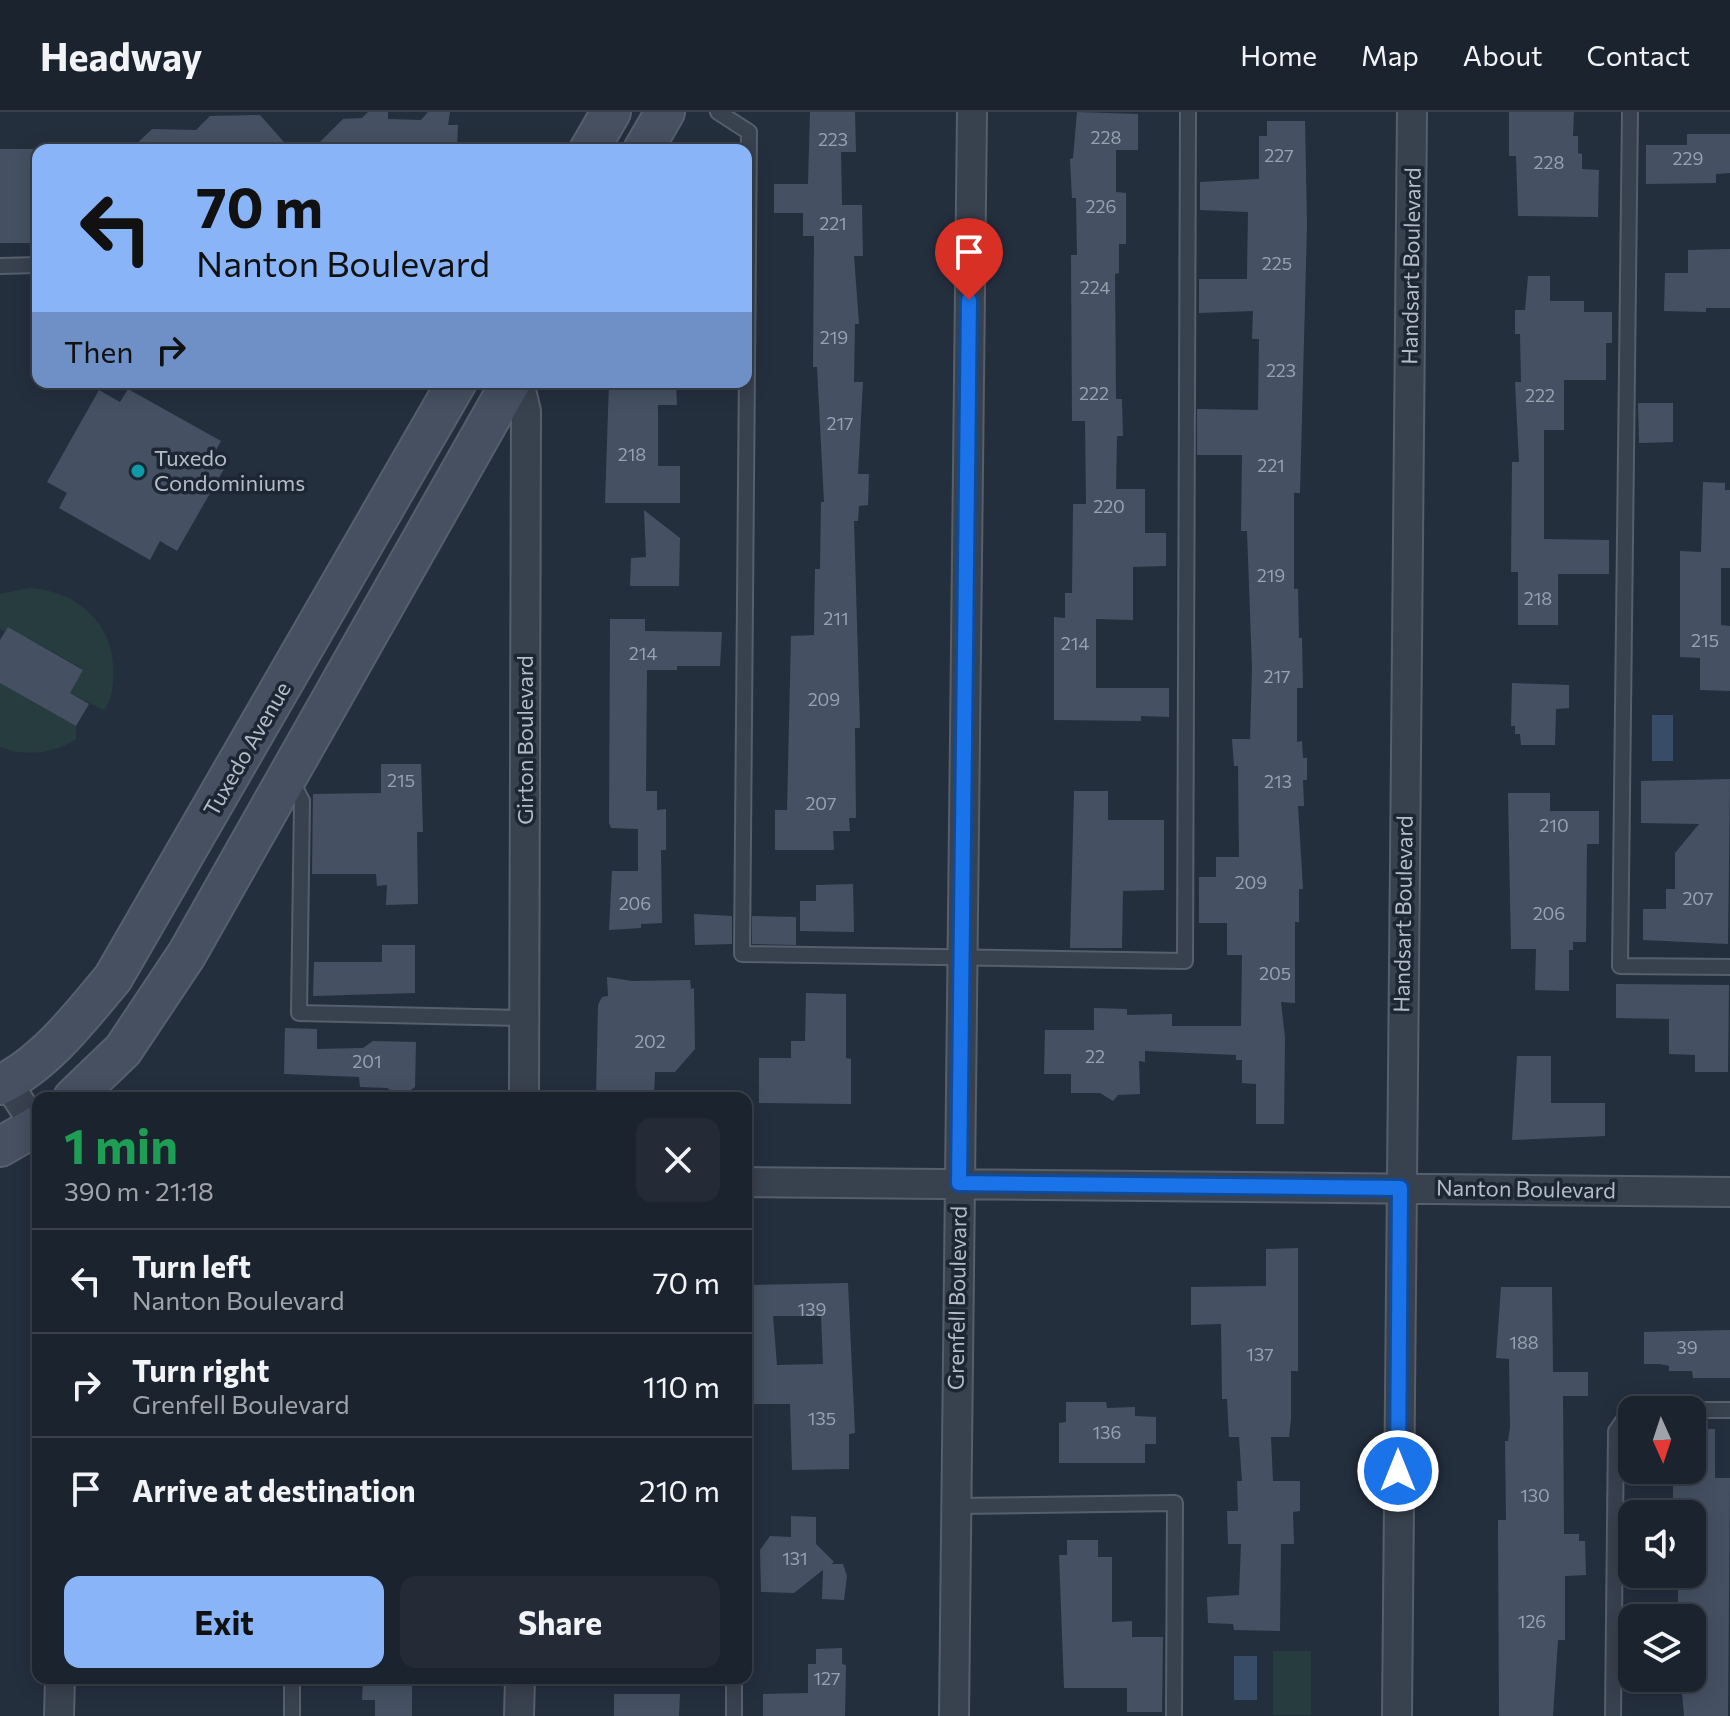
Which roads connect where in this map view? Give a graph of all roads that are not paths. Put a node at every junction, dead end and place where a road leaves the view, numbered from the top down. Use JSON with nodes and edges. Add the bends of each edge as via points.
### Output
{"nodes":[{"id":1,"x":611,"y":112,"type":"edge"},
{"id":2,"x":665,"y":112,"type":"edge"},
{"id":3,"x":718,"y":112,"type":"edge"},
{"id":4,"x":972,"y":112,"type":"edge"},
{"id":5,"x":1188,"y":112,"type":"edge"},
{"id":6,"x":1412,"y":112,"type":"edge"},
{"id":7,"x":1630,"y":112,"type":"edge"},
{"id":8,"x":592,"y":144,"type":"edge"},
{"id":9,"x":646,"y":144,"type":"edge"},
{"id":10,"x":749,"y":144,"type":"edge"},
{"id":11,"x":32,"y":265,"type":"edge"},
{"id":12,"x":0,"y":266,"type":"edge"},
{"id":13,"x":454,"y":388,"type":"edge"},
{"id":14,"x":508,"y":388,"type":"edge"},
{"id":15,"x":520,"y":388,"type":"edge"},
{"id":16,"x":747,"y":388,"type":"edge"},
{"id":17,"x":288,"y":774,"type":"junction"},
{"id":18,"x":960,"y":957,"type":"junction"},
{"id":19,"x":1730,"y":967,"type":"edge"},
{"id":20,"x":524,"y":1018,"type":"junction"},
{"id":21,"x":3,"y":1084,"type":"edge"},
{"id":22,"x":80,"y":1092,"type":"edge"},
{"id":23,"x":524,"y":1092,"type":"edge"},
{"id":24,"x":32,"y":1121,"type":"edge"},
{"id":25,"x":32,"y":1130,"type":"edge"},
{"id":26,"x":0,"y":1147,"type":"edge"},
{"id":27,"x":752,"y":1182,"type":"edge"},
{"id":28,"x":959,"y":1183,"type":"junction"},
{"id":29,"x":1400,"y":1188,"type":"junction"},
{"id":30,"x":1730,"y":1192,"type":"edge"},
{"id":31,"x":1730,"y":1410,"type":"edge"},
{"id":32,"x":955,"y":1506,"type":"junction"},
{"id":33,"x":60,"y":1684,"type":"edge"},
{"id":34,"x":292,"y":1684,"type":"edge"},
{"id":35,"x":520,"y":1684,"type":"edge"},
{"id":36,"x":734,"y":1684,"type":"edge"},
{"id":37,"x":59,"y":1716,"type":"edge"},
{"id":38,"x":292,"y":1716,"type":"edge"},
{"id":39,"x":519,"y":1716,"type":"edge"},
{"id":40,"x":734,"y":1716,"type":"edge"},
{"id":41,"x":954,"y":1716,"type":"edge"},
{"id":42,"x":1174,"y":1716,"type":"edge"},
{"id":43,"x":1397,"y":1716,"type":"edge"},
{"id":44,"x":1613,"y":1716,"type":"edge"}],
"edges":[{"from":1,"to":8,"type":"main road"},
{"from":2,"to":9,"type":"main road"},
{"from":3,"to":10,"type":"lane","via":[[749,132]]},
{"from":4,"to":18,"type":"street","name":"Grenfell Boulevard"},
{"from":5,"to":18,"type":"lane","via":[[1185,961]]},
{"from":6,"to":29,"type":"street","name":"Handsart Boulevard"},
{"from":7,"to":19,"type":"lane","via":[[1620,966]]},
{"from":11,"to":12,"type":"lane"},
{"from":13,"to":21,"type":"main road","name":"Tuxedo Avenue","via":[[120,966],[74,1025]]},
{"from":14,"to":17,"type":"main road"},
{"from":15,"to":20,"type":"street","name":"Girton Boulevard","via":[[526,411]]},
{"from":16,"to":18,"type":"lane","via":[[742,954]]},
{"from":17,"to":20,"type":"lane","via":[[302,801],[299,1013]]},
{"from":17,"to":22,"type":"main road","via":[[145,1021]]},
{"from":18,"to":28,"type":"street","name":"Grenfell Boulevard"},
{"from":20,"to":23,"type":"street","name":"Girton Boulevard"},
{"from":21,"to":24,"type":"street"},
{"from":25,"to":26,"type":"main road"},
{"from":27,"to":28,"type":"street","name":"Nanton Boulevard"},
{"from":28,"to":29,"type":"street","name":"Nanton Boulevard"},
{"from":28,"to":32,"type":"street","name":"Grenfell Boulevard"},
{"from":29,"to":30,"type":"street","name":"Nanton Boulevard"},
{"from":29,"to":43,"type":"street","name":"Handsart Boulevard"},
{"from":31,"to":44,"type":"lane","via":[[1631,1410],[1616,1431]]},
{"from":32,"to":41,"type":"street","name":"Grenfell Boulevard"},
{"from":32,"to":42,"type":"lane","via":[[1175,1503]]},
{"from":33,"to":37,"type":"street"},
{"from":34,"to":38,"type":"lane"},
{"from":35,"to":39,"type":"street"},
{"from":36,"to":40,"type":"lane"}]}
